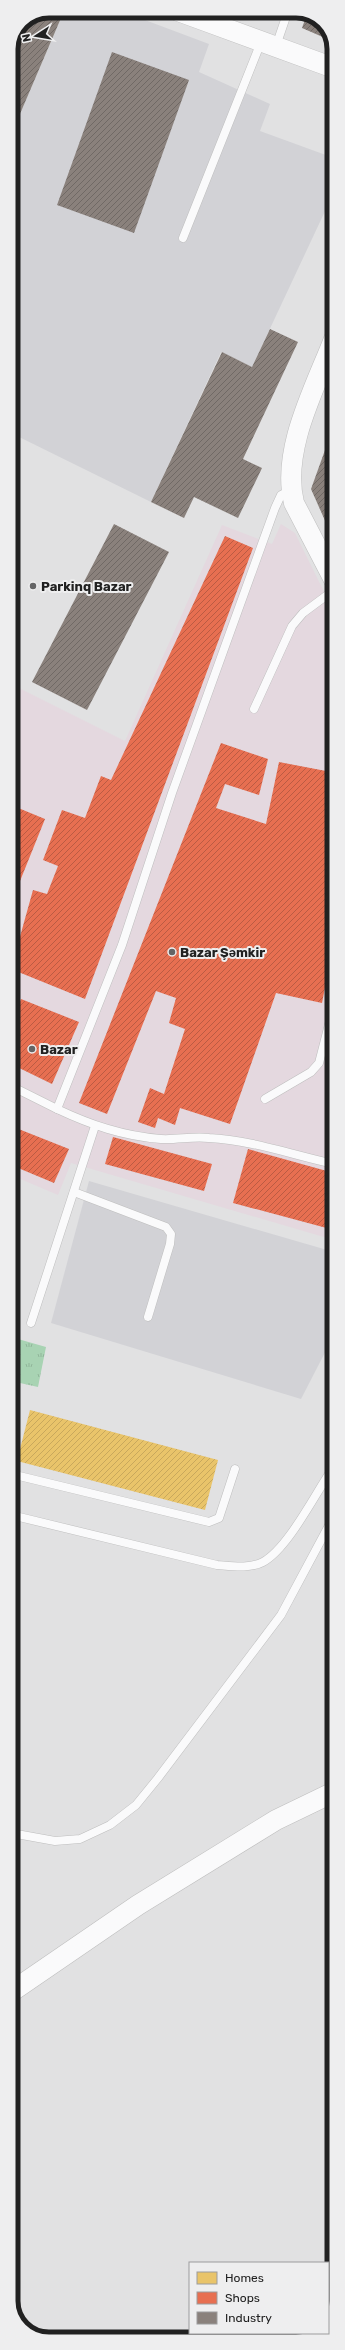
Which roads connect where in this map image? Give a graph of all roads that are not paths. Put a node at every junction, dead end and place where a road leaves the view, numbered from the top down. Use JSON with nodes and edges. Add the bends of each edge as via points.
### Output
{"nodes":[{"id":1,"x":204,"y":18,"type":"edge"},
{"id":2,"x":284,"y":18,"type":"edge"},
{"id":3,"x":268,"y":44,"type":"junction"},
{"id":4,"x":327,"y":65,"type":"edge"},
{"id":5,"x":183,"y":238,"type":"dead end"},
{"id":6,"x":327,"y":357,"type":"edge"},
{"id":7,"x":291,"y":490,"type":"junction"},
{"id":8,"x":326,"y":546,"type":"edge"},
{"id":9,"x":327,"y":595,"type":"edge"},
{"id":10,"x":254,"y":709,"type":"dead end"},
{"id":11,"x":327,"y":1032,"type":"edge"},
{"id":12,"x":18,"y":1090,"type":"edge"},
{"id":13,"x":265,"y":1100,"type":"dead end"},
{"id":14,"x":57,"y":1109,"type":"junction"},
{"id":15,"x":95,"y":1126,"type":"junction"},
{"id":16,"x":327,"y":1162,"type":"edge"},
{"id":17,"x":74,"y":1192,"type":"junction"},
{"id":18,"x":148,"y":1317,"type":"dead end"},
{"id":19,"x":31,"y":1323,"type":"dead end"},
{"id":20,"x":235,"y":1469,"type":"dead end"},
{"id":21,"x":18,"y":1476,"type":"edge"},
{"id":22,"x":327,"y":1477,"type":"edge"},
{"id":23,"x":18,"y":1517,"type":"edge"},
{"id":24,"x":327,"y":1529,"type":"edge"},
{"id":25,"x":327,"y":1795,"type":"edge"},
{"id":26,"x":18,"y":1834,"type":"edge"},
{"id":27,"x":18,"y":1987,"type":"edge"}],
"edges":[{"from":1,"to":3,"type":"street"},
{"from":2,"to":3,"type":"lane"},
{"from":3,"to":4,"type":"street"},
{"from":3,"to":5,"type":"lane"},
{"from":6,"to":7,"type":"street","via":[[296,438]]},
{"from":7,"to":8,"type":"street","via":[[294,503]]},
{"from":7,"to":14,"type":"lane","via":[[281,495],[275,508],[172,793],[122,945]]},
{"from":9,"to":10,"type":"lane","via":[[303,613],[292,626]]},
{"from":11,"to":13,"type":"lane","via":[[319,1063],[311,1072]]},
{"from":12,"to":14,"type":"lane"},
{"from":14,"to":15,"type":"lane"},
{"from":15,"to":16,"type":"lane","via":[[119,1134],[162,1139],[209,1138],[237,1141]]},
{"from":15,"to":17,"type":"lane"},
{"from":17,"to":18,"type":"lane","via":[[166,1227],[171,1234]]},
{"from":17,"to":19,"type":"lane"},
{"from":20,"to":21,"type":"lane","via":[[219,1518],[209,1522]]},
{"from":22,"to":23,"type":"lane","via":[[282,1546],[262,1562],[244,1566],[218,1565]]},
{"from":24,"to":26,"type":"lane","via":[[281,1615],[136,1805],[110,1825],[80,1839],[55,1841]]},
{"from":25,"to":27,"type":"street","via":[[276,1820],[138,1905]]}]}
